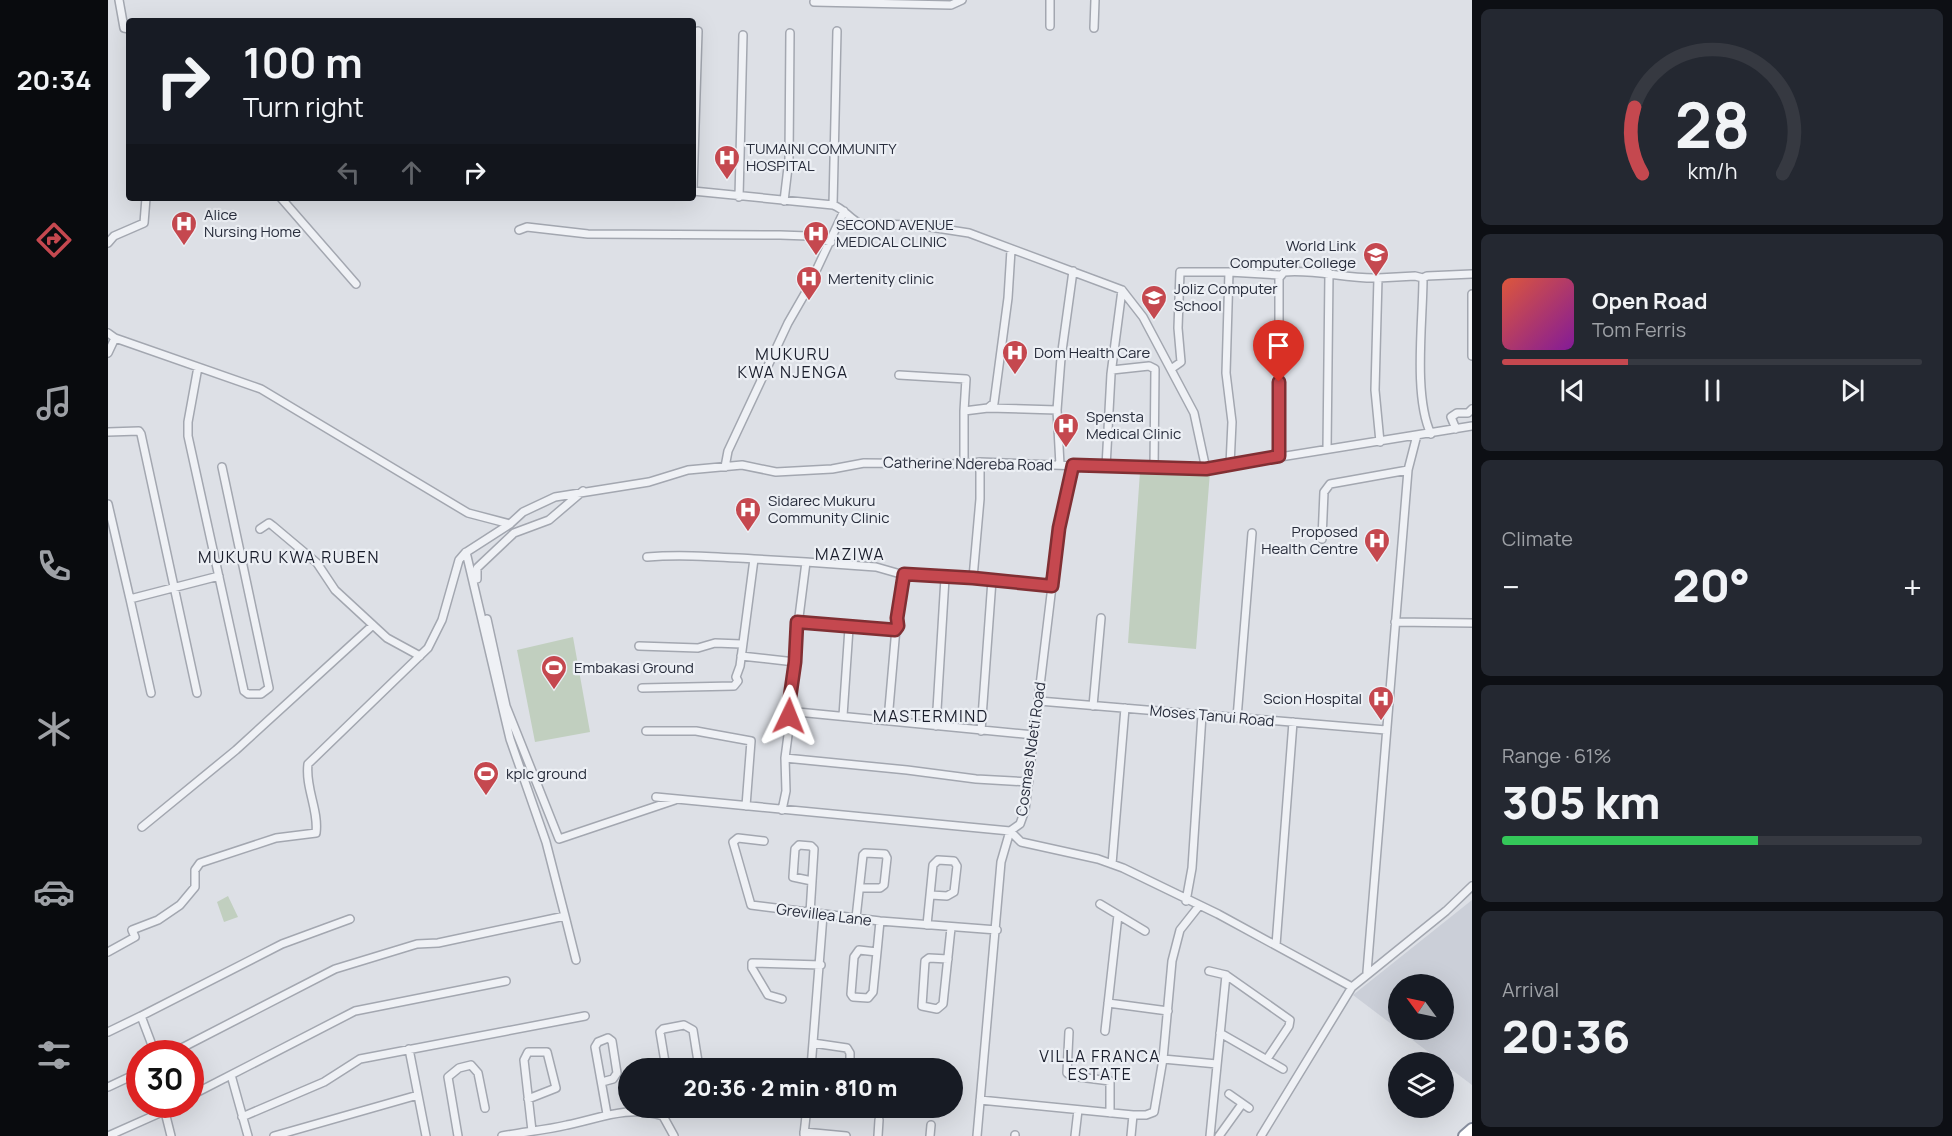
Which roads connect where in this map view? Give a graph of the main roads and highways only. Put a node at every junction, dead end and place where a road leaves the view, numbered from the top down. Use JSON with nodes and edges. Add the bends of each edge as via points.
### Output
{"nodes":[{"id":1,"x":1472,"y":1130,"type":"edge"},
{"id":2,"x":1464,"y":1136,"type":"edge"}],
"edges":[{"from":1,"to":2,"type":"highway"}]}
